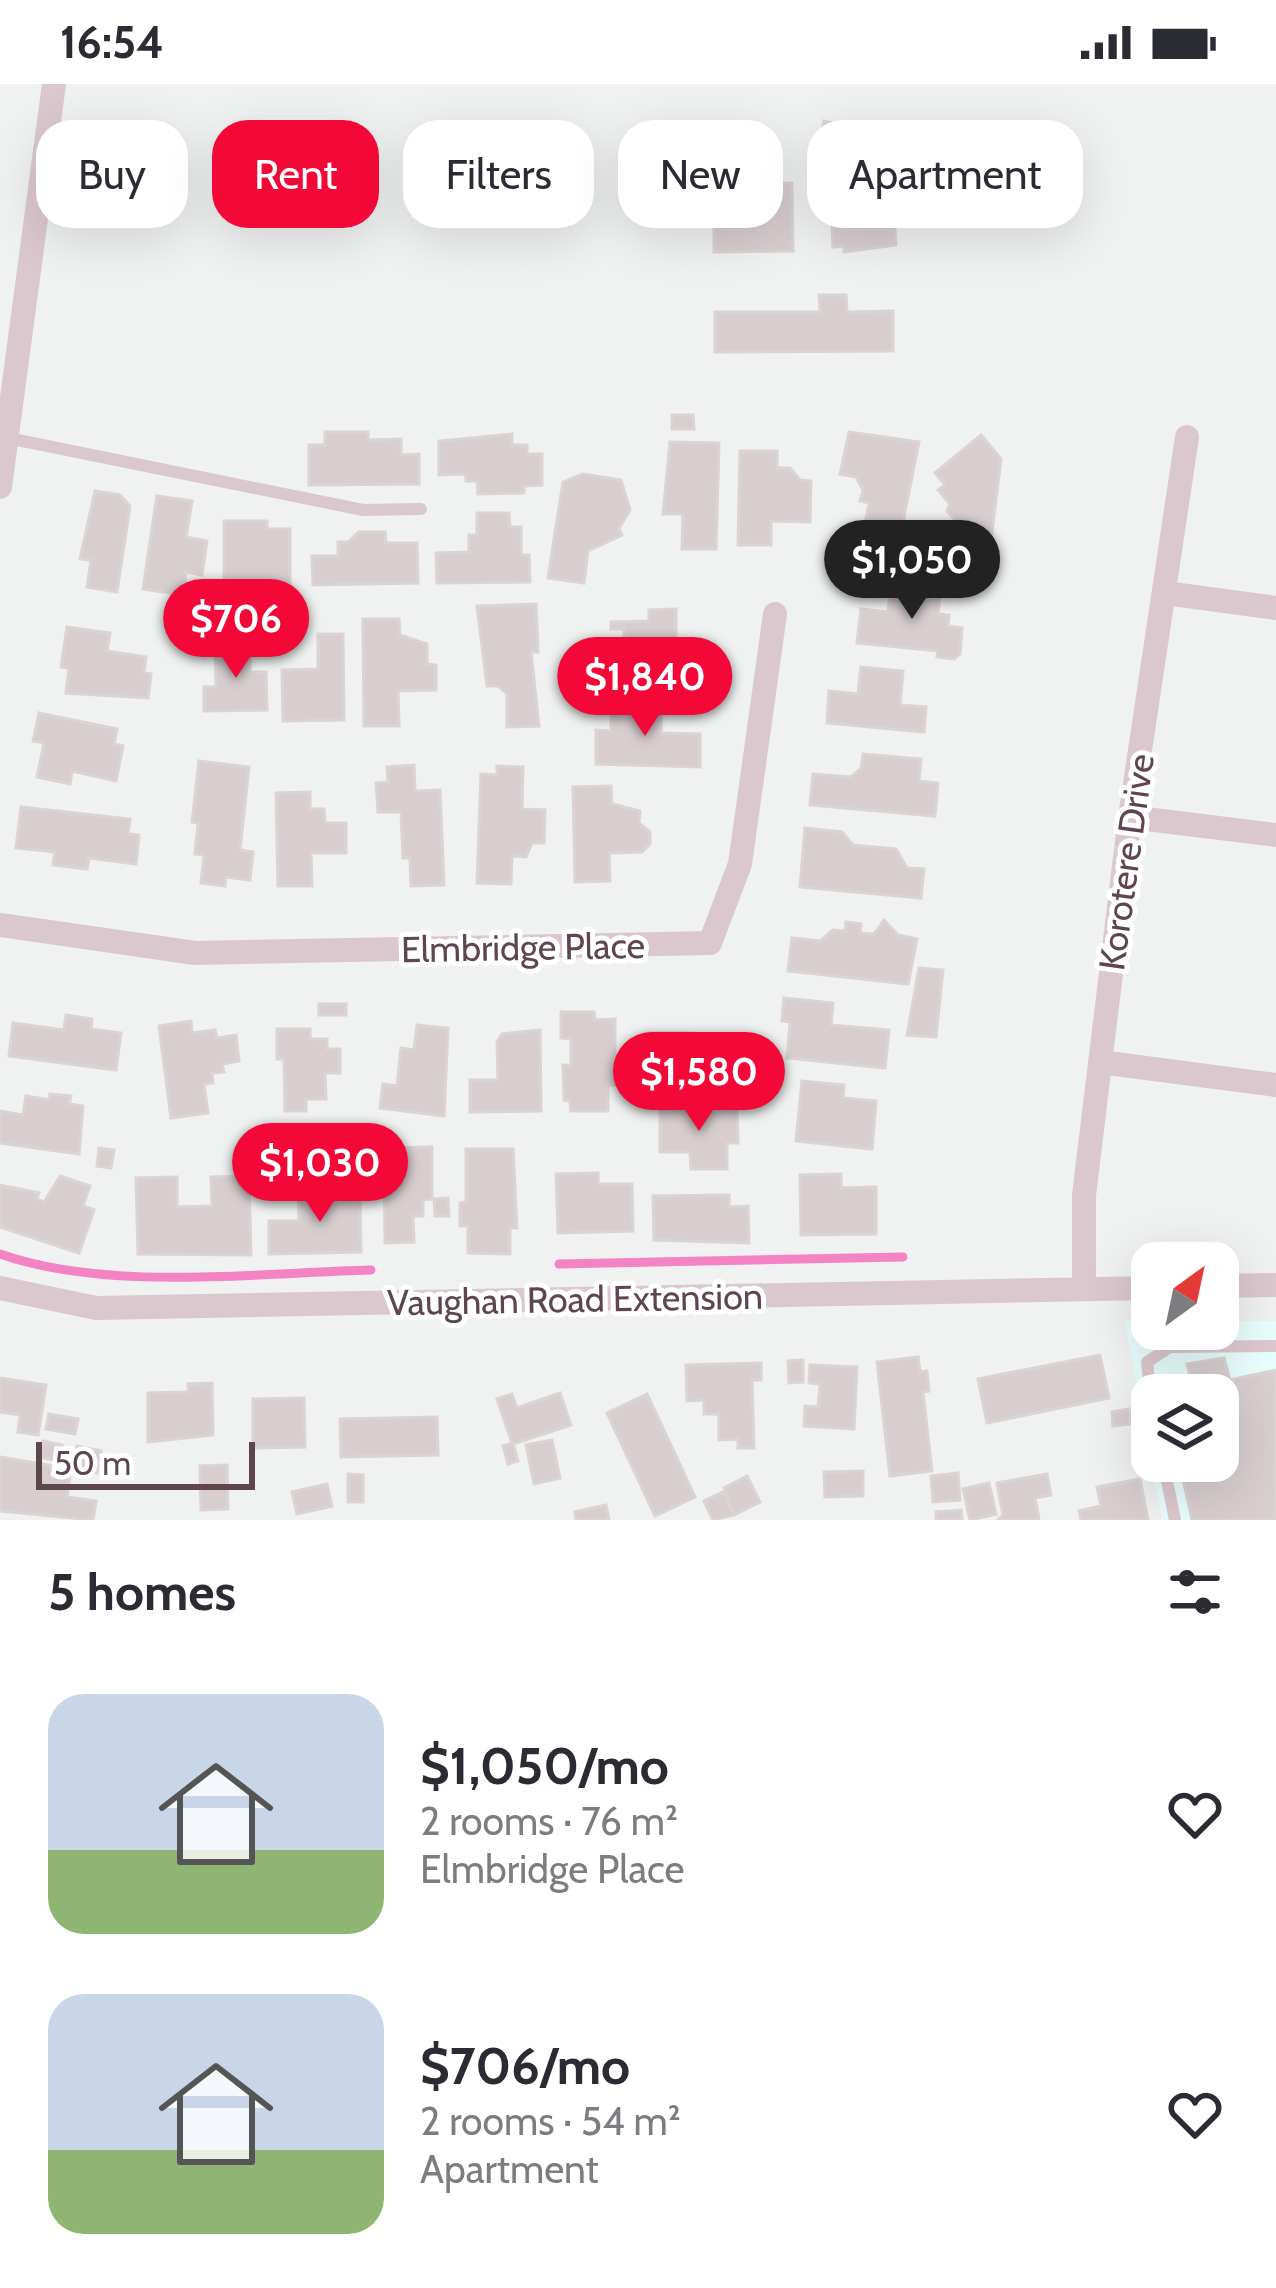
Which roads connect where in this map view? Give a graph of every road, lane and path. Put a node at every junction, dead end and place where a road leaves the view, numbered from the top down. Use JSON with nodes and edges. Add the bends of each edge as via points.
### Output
{"nodes":[{"id":1,"x":54,"y":84,"type":"edge"},
{"id":2,"x":1187,"y":437,"type":"dead end"},
{"id":3,"x":7,"y":438,"type":"junction"},
{"id":4,"x":0,"y":488,"type":"edge"},
{"id":5,"x":421,"y":508,"type":"dead end"},
{"id":6,"x":1165,"y":593,"type":"junction"},
{"id":7,"x":1276,"y":608,"type":"edge"},
{"id":8,"x":775,"y":614,"type":"dead end"},
{"id":9,"x":1130,"y":817,"type":"junction"},
{"id":10,"x":1276,"y":835,"type":"edge"},
{"id":11,"x":0,"y":925,"type":"edge"},
{"id":12,"x":1100,"y":1062,"type":"junction"},
{"id":13,"x":1276,"y":1085,"type":"edge"},
{"id":14,"x":1276,"y":1285,"type":"edge"},
{"id":15,"x":1239,"y":1286,"type":"edge"},
{"id":16,"x":0,"y":1288,"type":"edge"},
{"id":17,"x":1131,"y":1288,"type":"edge"},
{"id":18,"x":1084,"y":1289,"type":"junction"},
{"id":19,"x":1276,"y":1346,"type":"edge"},
{"id":20,"x":1146,"y":1374,"type":"edge"},
{"id":21,"x":1167,"y":1482,"type":"edge"},
{"id":22,"x":1175,"y":1520,"type":"edge"}],
"edges":[{"from":1,"to":3,"type":"street"},
{"from":2,"to":6,"type":"street","name":"Korotere Drive"},
{"from":3,"to":4,"type":"street"},
{"from":3,"to":5,"type":"lane","via":[[363,510]]},
{"from":6,"to":7,"type":"street"},
{"from":6,"to":9,"type":"street","name":"Korotere Drive"},
{"from":8,"to":11,"type":"street","name":"Elmbridge Place","via":[[740,864],[710,944],[195,953]]},
{"from":9,"to":10,"type":"street"},
{"from":9,"to":12,"type":"street","name":"Korotere Drive"},
{"from":12,"to":13,"type":"street"},
{"from":12,"to":18,"type":"street","name":"Korotere Drive","via":[[1084,1195]]},
{"from":14,"to":15,"type":"street"},
{"from":16,"to":18,"type":"street","name":"Vaughan Road Extension","via":[[96,1308]]},
{"from":17,"to":18,"type":"street","name":"Vaughan Road Extension"},
{"from":19,"to":20,"type":"lane","via":[[1170,1347],[1148,1362]]},
{"from":21,"to":22,"type":"lane"}]}
